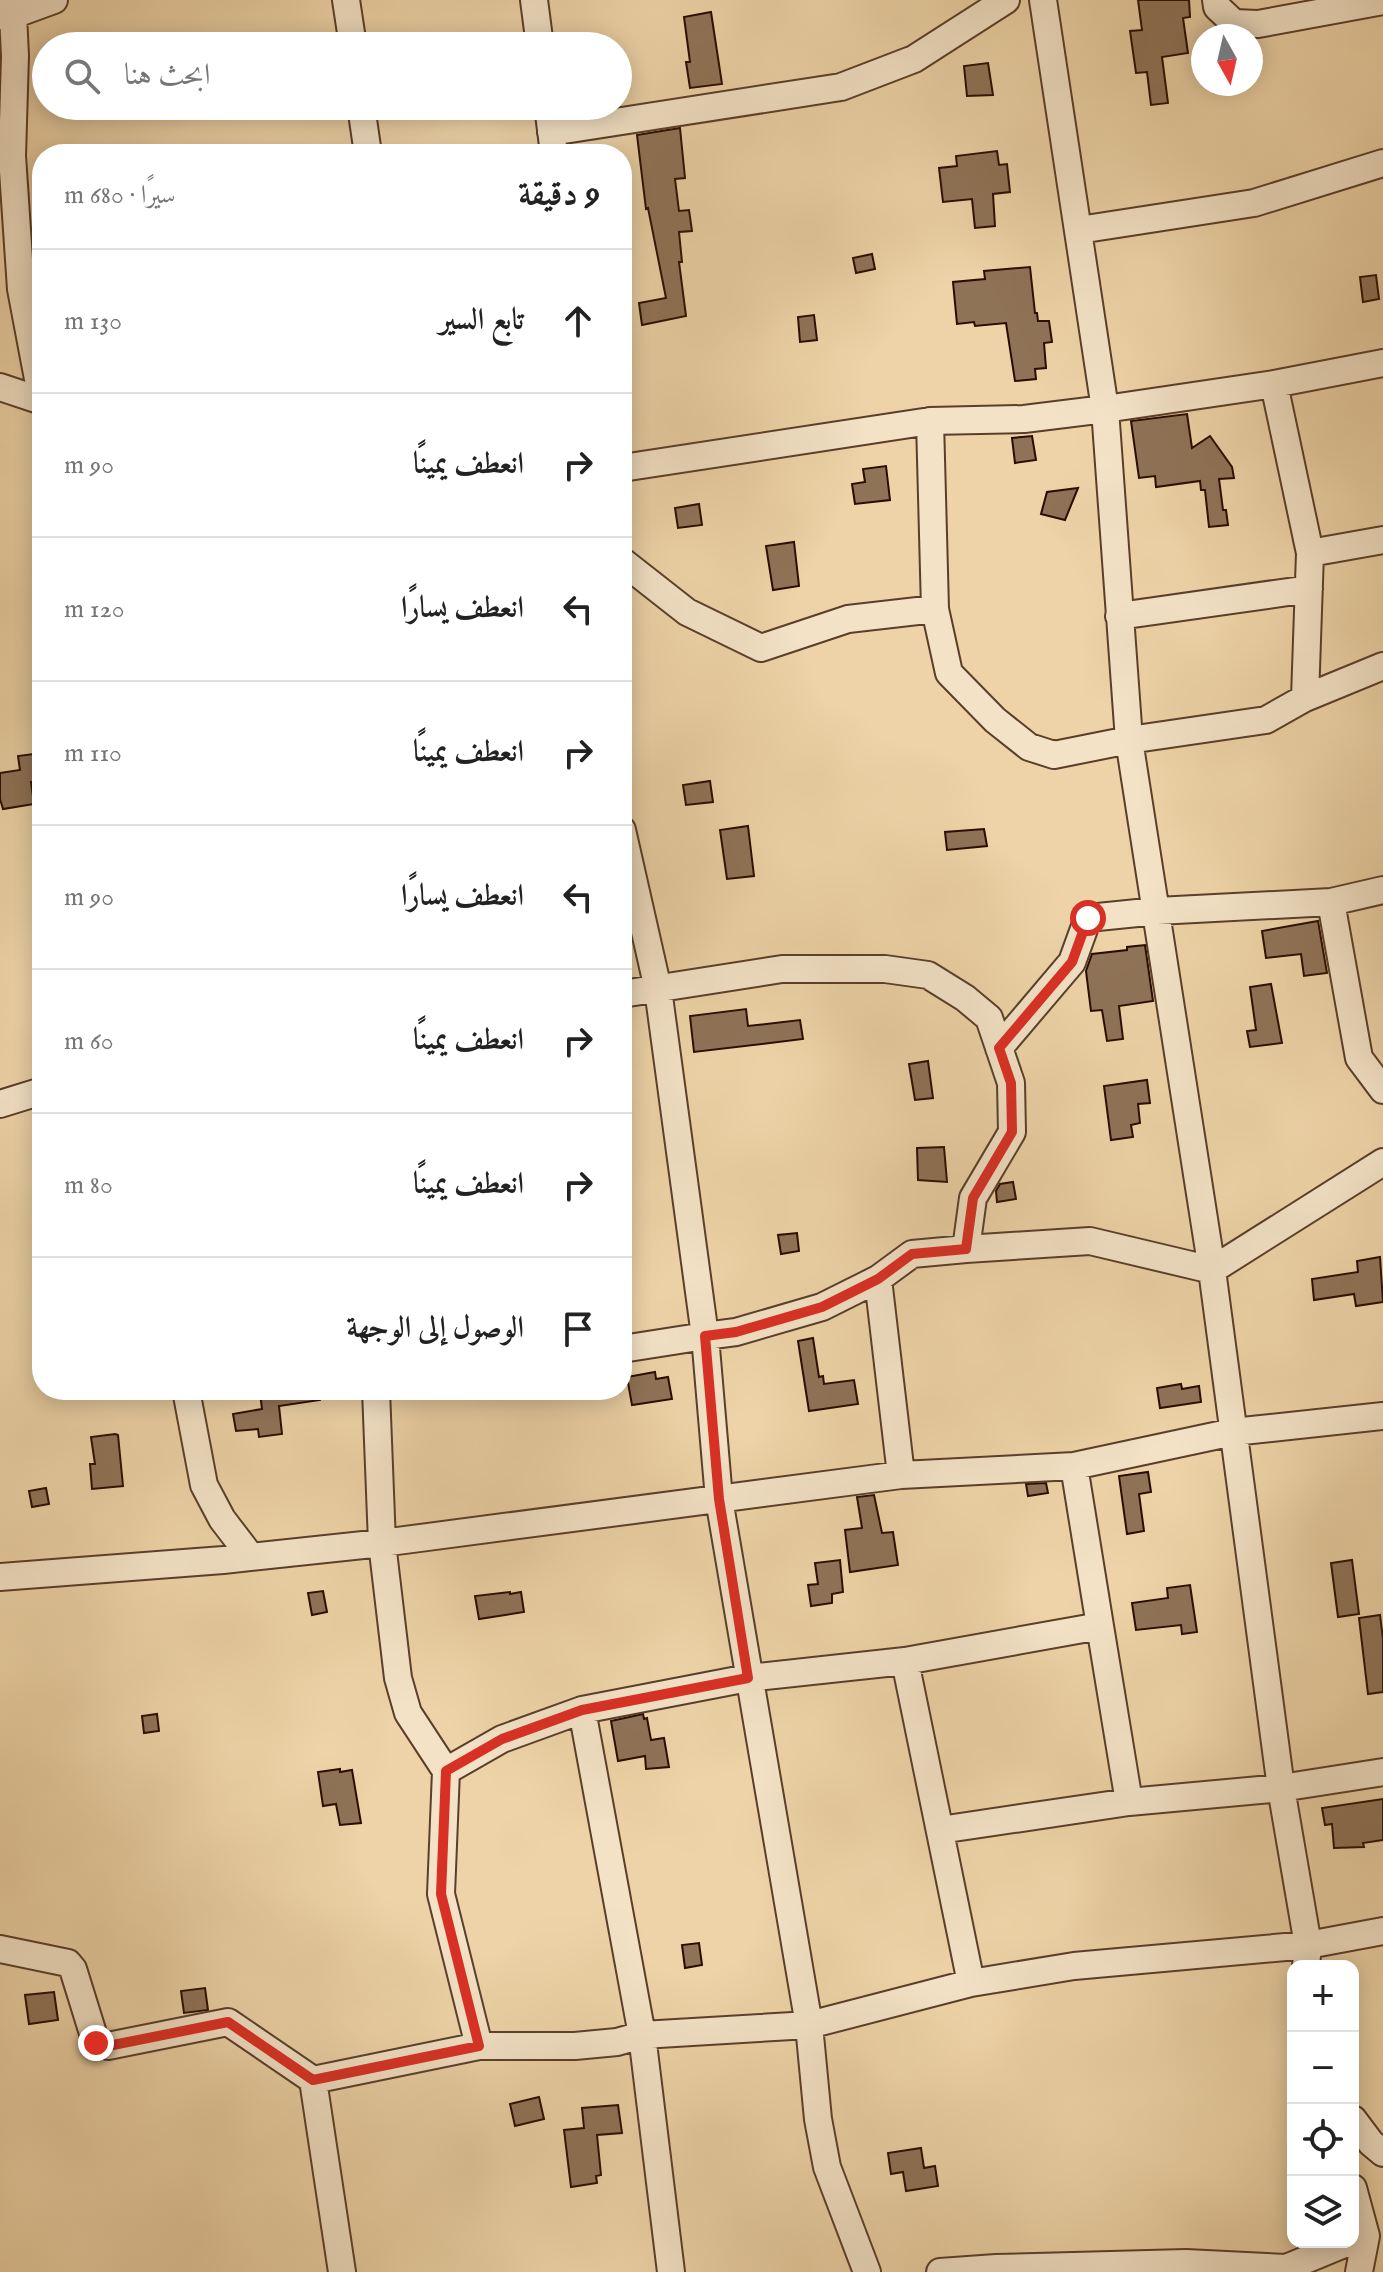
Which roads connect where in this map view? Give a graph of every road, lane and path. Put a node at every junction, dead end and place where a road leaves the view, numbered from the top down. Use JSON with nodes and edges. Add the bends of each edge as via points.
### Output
{"nodes":[{"id":1,"x":54,"y":0,"type":"edge"},
{"id":2,"x":346,"y":0,"type":"edge"},
{"id":3,"x":534,"y":0,"type":"edge"},
{"id":4,"x":1006,"y":0,"type":"edge"},
{"id":5,"x":1043,"y":0,"type":"edge"},
{"id":6,"x":1216,"y":0,"type":"edge"},
{"id":7,"x":1383,"y":1,"type":"edge"},
{"id":8,"x":7,"y":10,"type":"edge"},
{"id":9,"x":351,"y":32,"type":"edge"},
{"id":10,"x":538,"y":32,"type":"edge"},
{"id":11,"x":363,"y":120,"type":"edge"},
{"id":12,"x":550,"y":120,"type":"edge"},
{"id":13,"x":553,"y":143,"type":"edge"},
{"id":14,"x":367,"y":144,"type":"edge"},
{"id":15,"x":1383,"y":163,"type":"edge"},
{"id":16,"x":1079,"y":230,"type":"junction"},
{"id":17,"x":32,"y":347,"type":"edge"},
{"id":18,"x":1383,"y":363,"type":"edge"},
{"id":19,"x":1274,"y":384,"type":"junction"},
{"id":20,"x":0,"y":387,"type":"edge"},
{"id":21,"x":32,"y":397,"type":"edge"},
{"id":22,"x":1105,"y":409,"type":"junction"},
{"id":23,"x":930,"y":421,"type":"junction"},
{"id":24,"x":632,"y":466,"type":"edge"},
{"id":25,"x":1383,"y":540,"type":"edge"},
{"id":26,"x":1310,"y":553,"type":"junction"},
{"id":27,"x":632,"y":569,"type":"edge"},
{"id":28,"x":1309,"y":589,"type":"junction"},
{"id":29,"x":935,"y":609,"type":"junction"},
{"id":30,"x":1119,"y":616,"type":"junction"},
{"id":31,"x":1383,"y":666,"type":"edge"},
{"id":32,"x":1305,"y":698,"type":"junction"},
{"id":33,"x":1129,"y":740,"type":"junction"},
{"id":34,"x":632,"y":874,"type":"edge"},
{"id":35,"x":1383,"y":890,"type":"edge"},
{"id":36,"x":1331,"y":902,"type":"junction"},
{"id":37,"x":1157,"y":911,"type":"junction"},
{"id":38,"x":658,"y":989,"type":"junction"},
{"id":39,"x":632,"y":993,"type":"edge"},
{"id":40,"x":999,"y":1048,"type":"junction"},
{"id":41,"x":1383,"y":1090,"type":"edge"},
{"id":42,"x":32,"y":1094,"type":"edge"},
{"id":43,"x":0,"y":1104,"type":"edge"},
{"id":44,"x":1383,"y":1162,"type":"edge"},
{"id":45,"x":966,"y":1249,"type":"junction"},
{"id":46,"x":1212,"y":1270,"type":"junction"},
{"id":47,"x":878,"y":1279,"type":"junction"},
{"id":48,"x":705,"y":1336,"type":"junction"},
{"id":49,"x":632,"y":1347,"type":"edge"},
{"id":50,"x":188,"y":1400,"type":"edge"},
{"id":51,"x":376,"y":1400,"type":"edge"},
{"id":52,"x":1383,"y":1416,"type":"edge"},
{"id":53,"x":1233,"y":1432,"type":"junction"},
{"id":54,"x":1074,"y":1466,"type":"junction"},
{"id":55,"x":901,"y":1475,"type":"junction"},
{"id":56,"x":719,"y":1499,"type":"junction"},
{"id":57,"x":382,"y":1543,"type":"junction"},
{"id":58,"x":251,"y":1557,"type":"junction"},
{"id":59,"x":0,"y":1577,"type":"edge"},
{"id":60,"x":1100,"y":1626,"type":"junction"},
{"id":61,"x":905,"y":1661,"type":"junction"},
{"id":62,"x":748,"y":1678,"type":"junction"},
{"id":63,"x":582,"y":1710,"type":"junction"},
{"id":64,"x":446,"y":1771,"type":"junction"},
{"id":65,"x":1383,"y":1772,"type":"edge"},
{"id":66,"x":1281,"y":1788,"type":"junction"},
{"id":67,"x":1129,"y":1802,"type":"junction"},
{"id":68,"x":940,"y":1830,"type":"junction"},
{"id":69,"x":1383,"y":1931,"type":"edge"},
{"id":70,"x":0,"y":1949,"type":"edge"},
{"id":71,"x":1307,"y":1956,"type":"edge"},
{"id":72,"x":971,"y":1983,"type":"junction"},
{"id":73,"x":809,"y":2025,"type":"junction"},
{"id":74,"x":642,"y":2035,"type":"junction"},
{"id":75,"x":479,"y":2046,"type":"junction"},
{"id":76,"x":313,"y":2080,"type":"junction"},
{"id":77,"x":1359,"y":2127,"type":"edge"},
{"id":78,"x":1383,"y":2153,"type":"edge"},
{"id":79,"x":1363,"y":2236,"type":"edge"},
{"id":80,"x":1286,"y":2270,"type":"edge"},
{"id":81,"x":342,"y":2272,"type":"edge"},
{"id":82,"x":671,"y":2272,"type":"edge"},
{"id":83,"x":867,"y":2272,"type":"edge"},
{"id":84,"x":940,"y":2272,"type":"edge"},
{"id":85,"x":1359,"y":2272,"type":"edge"}],
"edges":[{"from":1,"to":8,"type":"street"},
{"from":2,"to":9,"type":"street"},
{"from":3,"to":10,"type":"street"},
{"from":4,"to":13,"type":"street","via":[[914,59],[841,87]]},
{"from":5,"to":16,"type":"street"},
{"from":6,"to":7,"type":"street","via":[[1234,23],[1258,24]]},
{"from":8,"to":17,"type":"street","via":[[15,56],[12,156],[21,289]]},
{"from":11,"to":14,"type":"street"},
{"from":12,"to":13,"type":"street"},
{"from":15,"to":16,"type":"street","via":[[1254,203]]},
{"from":16,"to":22,"type":"street"},
{"from":18,"to":19,"type":"street"},
{"from":19,"to":22,"type":"street"},
{"from":19,"to":26,"type":"street"},
{"from":20,"to":21,"type":"street"},
{"from":22,"to":23,"type":"street","via":[[1024,419]]},
{"from":22,"to":30,"type":"street"},
{"from":23,"to":24,"type":"street"},
{"from":23,"to":29,"type":"street"},
{"from":25,"to":26,"type":"street"},
{"from":26,"to":28,"type":"street"},
{"from":27,"to":29,"type":"street","via":[[687,612],[761,648],[848,619]]},
{"from":28,"to":30,"type":"street"},
{"from":28,"to":32,"type":"street"},
{"from":29,"to":33,"type":"street","via":[[949,673],[1029,747],[1054,755]]},
{"from":30,"to":33,"type":"street"},
{"from":31,"to":32,"type":"street"},
{"from":32,"to":33,"type":"street","via":[[1266,720]]},
{"from":33,"to":37,"type":"street"},
{"from":34,"to":38,"type":"street"},
{"from":35,"to":36,"type":"street"},
{"from":36,"to":37,"type":"street"},
{"from":36,"to":41,"type":"street","via":[[1359,1058]]},
{"from":37,"to":40,"type":"street","via":[[1088,918],[1072,962]]},
{"from":37,"to":46,"type":"street"},
{"from":38,"to":39,"type":"street"},
{"from":38,"to":40,"type":"street","via":[[782,969],[885,969],[928,975],[989,1018]]},
{"from":38,"to":48,"type":"street"},
{"from":40,"to":45,"type":"street","via":[[1011,1083],[1012,1132],[973,1198]]},
{"from":42,"to":43,"type":"street"},
{"from":44,"to":46,"type":"street"},
{"from":45,"to":46,"type":"street","via":[[1090,1241]]},
{"from":45,"to":47,"type":"street","via":[[912,1254]]},
{"from":46,"to":53,"type":"street"},
{"from":47,"to":48,"type":"street","via":[[822,1307]]},
{"from":47,"to":55,"type":"street"},
{"from":48,"to":49,"type":"street"},
{"from":48,"to":56,"type":"street"},
{"from":50,"to":58,"type":"street","via":[[204,1485]]},
{"from":51,"to":57,"type":"street"},
{"from":52,"to":53,"type":"street"},
{"from":53,"to":54,"type":"street"},
{"from":53,"to":66,"type":"street"},
{"from":54,"to":55,"type":"street"},
{"from":54,"to":60,"type":"street"},
{"from":55,"to":56,"type":"street"},
{"from":56,"to":57,"type":"street"},
{"from":56,"to":62,"type":"street"},
{"from":57,"to":58,"type":"street"},
{"from":57,"to":64,"type":"street","via":[[398,1678],[408,1713]]},
{"from":58,"to":59,"type":"street"},
{"from":60,"to":61,"type":"street"},
{"from":60,"to":67,"type":"street"},
{"from":61,"to":62,"type":"street"},
{"from":61,"to":68,"type":"street"},
{"from":62,"to":63,"type":"street"},
{"from":62,"to":73,"type":"street"},
{"from":63,"to":64,"type":"street","via":[[502,1739]]},
{"from":63,"to":74,"type":"street"},
{"from":64,"to":75,"type":"street","via":[[441,1894]]},
{"from":65,"to":66,"type":"street"},
{"from":66,"to":67,"type":"street"},
{"from":66,"to":71,"type":"street"},
{"from":67,"to":68,"type":"street"},
{"from":68,"to":72,"type":"street"},
{"from":69,"to":71,"type":"street"},
{"from":70,"to":76,"type":"street","via":[[68,1963],[96,2043],[108,2046],[228,2022]]},
{"from":71,"to":72,"type":"street","via":[[1074,1966]]},
{"from":72,"to":73,"type":"street"},
{"from":73,"to":74,"type":"street"},
{"from":73,"to":83,"type":"street","via":[[827,2167]]},
{"from":74,"to":75,"type":"street","via":[[575,2046]]},
{"from":74,"to":82,"type":"street"},
{"from":75,"to":76,"type":"street"},
{"from":76,"to":81,"type":"street"},
{"from":77,"to":78,"type":"street"},
{"from":79,"to":80,"type":"street"},
{"from":79,"to":85,"type":"street"},
{"from":80,"to":84,"type":"street","via":[[1186,2263]]}]}
